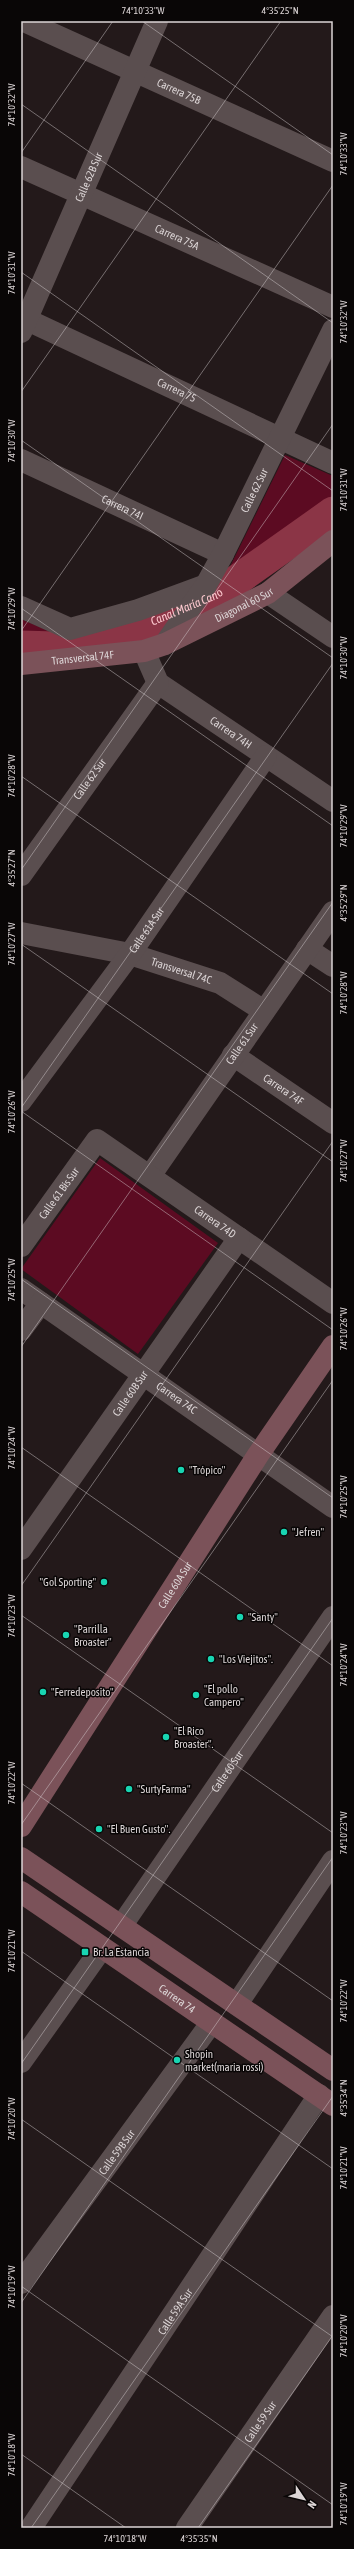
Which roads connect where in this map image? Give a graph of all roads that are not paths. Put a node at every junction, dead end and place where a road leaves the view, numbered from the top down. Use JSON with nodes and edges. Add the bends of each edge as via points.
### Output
{"nodes":[{"id":1,"x":24,"y":21,"type":"edge"},
{"id":2,"x":157,"y":21,"type":"edge"},
{"id":3,"x":135,"y":71,"type":"junction"},
{"id":4,"x":333,"y":161,"type":"edge"},
{"id":5,"x":21,"y":167,"type":"edge"},
{"id":6,"x":81,"y":194,"type":"junction"},
{"id":7,"x":333,"y":307,"type":"edge"},
{"id":8,"x":23,"y":323,"type":"edge"},
{"id":9,"x":333,"y":330,"type":"edge"},
{"id":10,"x":280,"y":438,"type":"junction"},
{"id":11,"x":21,"y":460,"type":"edge"},
{"id":12,"x":333,"y":463,"type":"edge"},
{"id":13,"x":333,"y":541,"type":"edge"},
{"id":14,"x":223,"y":554,"type":"junction"},
{"id":15,"x":206,"y":585,"type":"junction"},
{"id":16,"x":268,"y":593,"type":"junction"},
{"id":17,"x":21,"y":607,"type":"edge"},
{"id":18,"x":333,"y":637,"type":"edge"},
{"id":19,"x":165,"y":644,"type":"junction"},
{"id":20,"x":144,"y":651,"type":"junction"},
{"id":21,"x":21,"y":664,"type":"edge"},
{"id":22,"x":158,"y":683,"type":"junction"},
{"id":23,"x":266,"y":756,"type":"junction"},
{"id":24,"x":333,"y":801,"type":"edge"},
{"id":25,"x":21,"y":875,"type":"edge"},
{"id":26,"x":333,"y":912,"type":"edge"},
{"id":27,"x":21,"y":932,"type":"edge"},
{"id":28,"x":307,"y":949,"type":"junction"},
{"id":29,"x":130,"y":954,"type":"junction"},
{"id":30,"x":333,"y":966,"type":"edge"},
{"id":31,"x":264,"y":1011,"type":"junction"},
{"id":32,"x":234,"y":1055,"type":"junction"},
{"id":33,"x":21,"y":1101,"type":"edge"},
{"id":34,"x":333,"y":1123,"type":"edge"},
{"id":35,"x":97,"y":1140,"type":"joint"},
{"id":36,"x":150,"y":1176,"type":"junction"},
{"id":37,"x":239,"y":1238,"type":"junction"},
{"id":38,"x":21,"y":1246,"type":"edge"},
{"id":39,"x":21,"y":1289,"type":"edge"},
{"id":40,"x":41,"y":1303,"type":"junction"},
{"id":41,"x":333,"y":1303,"type":"edge"},
{"id":42,"x":21,"y":1330,"type":"edge"},
{"id":43,"x":333,"y":1346,"type":"edge"},
{"id":44,"x":143,"y":1375,"type":"junction"},
{"id":45,"x":258,"y":1455,"type":"junction"},
{"id":46,"x":333,"y":1507,"type":"edge"},
{"id":47,"x":21,"y":1549,"type":"edge"},
{"id":48,"x":333,"y":1617,"type":"edge"},
{"id":49,"x":23,"y":1820,"type":"edge"},
{"id":50,"x":21,"y":1858,"type":"edge"},
{"id":51,"x":333,"y":1861,"type":"edge"},
{"id":52,"x":21,"y":1892,"type":"edge"},
{"id":53,"x":122,"y":1925,"type":"junction"},
{"id":54,"x":102,"y":1948,"type":"junction"},
{"id":55,"x":237,"y":2004,"type":"junction"},
{"id":56,"x":212,"y":2022,"type":"junction"},
{"id":57,"x":21,"y":2062,"type":"edge"},
{"id":58,"x":333,"y":2070,"type":"edge"},
{"id":59,"x":326,"y":2100,"type":"edge"},
{"id":60,"x":21,"y":2283,"type":"edge"},
{"id":61,"x":333,"y":2316,"type":"edge"},
{"id":62,"x":31,"y":2528,"type":"edge"},
{"id":63,"x":187,"y":2528,"type":"edge"}],
"edges":[{"from":1,"to":3,"type":"street","name":"Carrera 75B"},
{"from":2,"to":3,"type":"street","name":"Calle 62B Sur"},
{"from":3,"to":4,"type":"street","name":"Carrera 75B"},
{"from":3,"to":6,"type":"street","name":"Calle 62B Sur"},
{"from":5,"to":6,"type":"street","name":"Carrera 75A"},
{"from":6,"to":7,"type":"street","name":"Carrera 75A"},
{"from":6,"to":8,"type":"street","name":"Calle 62B Sur"},
{"from":8,"to":10,"type":"street","name":"Carrera 75"},
{"from":9,"to":10,"type":"street","name":"Calle 62 Sur"},
{"from":10,"to":12,"type":"street","name":"Carrera 75"},
{"from":10,"to":14,"type":"street","name":"Calle 62 Sur"},
{"from":11,"to":14,"type":"street","name":"Carrera 74I"},
{"from":13,"to":16,"type":"street","name":"Diagonal 60 Sur"},
{"from":14,"to":15,"type":"street","name":"Calle 62 Sur"},
{"from":15,"to":17,"type":"street","via":[[138,610],[70,629]]},
{"from":15,"to":19,"type":"street","name":"Calle 62 Sur"},
{"from":16,"to":18,"type":"street"},
{"from":16,"to":19,"type":"street","name":"Diagonal 60 Sur"},
{"from":19,"to":20,"type":"street","name":"Diagonal 60 Sur"},
{"from":20,"to":21,"type":"street","name":"Transversal 74F"},
{"from":20,"to":22,"type":"street"},
{"from":22,"to":23,"type":"street","name":"Carrera 74H"},
{"from":22,"to":25,"type":"street","name":"Calle 62 Sur"},
{"from":23,"to":24,"type":"street","name":"Carrera 74H"},
{"from":23,"to":29,"type":"street","name":"Calle 61A Sur"},
{"from":26,"to":28,"type":"street","name":"Calle 61 Sur"},
{"from":27,"to":29,"type":"street","name":"Transversal 74C"},
{"from":28,"to":30,"type":"street"},
{"from":28,"to":31,"type":"street","name":"Calle 61 Sur"},
{"from":29,"to":31,"type":"street","name":"Transversal 74C","via":[[220,983]]},
{"from":29,"to":33,"type":"street","name":"Calle 61A Sur"},
{"from":31,"to":32,"type":"street","name":"Calle 61 Sur"},
{"from":32,"to":34,"type":"street","name":"Carrera 74F"},
{"from":32,"to":36,"type":"street","name":"Calle 61 Sur"},
{"from":35,"to":36,"type":"street","name":"Carrera 74D"},
{"from":35,"to":38,"type":"street","name":"Calle 61 Bis Sur"},
{"from":36,"to":37,"type":"street","name":"Carrera 74D"},
{"from":37,"to":41,"type":"street","name":"Carrera 74D"},
{"from":37,"to":44,"type":"street","name":"Calle 60B Sur"},
{"from":39,"to":40,"type":"street","name":"Carrera 74C"},
{"from":40,"to":42,"type":"street"},
{"from":40,"to":44,"type":"street","name":"Carrera 74C"},
{"from":43,"to":45,"type":"street","name":"Calle 60A Sur"},
{"from":44,"to":45,"type":"street","name":"Carrera 74C"},
{"from":44,"to":47,"type":"street","name":"Calle 60B Sur"},
{"from":45,"to":46,"type":"street","name":"Carrera 74C"},
{"from":45,"to":49,"type":"street","name":"Calle 60A Sur"},
{"from":48,"to":53,"type":"street","name":"Calle 60 Sur"},
{"from":50,"to":53,"type":"street"},
{"from":51,"to":55,"type":"street"},
{"from":52,"to":54,"type":"street","name":"Carrera 74"},
{"from":53,"to":55,"type":"street"},
{"from":54,"to":56,"type":"street","name":"Carrera 74"},
{"from":54,"to":57,"type":"street"},
{"from":55,"to":58,"type":"street"},
{"from":56,"to":59,"type":"street","name":"Carrera 74"},
{"from":56,"to":60,"type":"street","name":"Calle 59B Sur"},
{"from":59,"to":62,"type":"street","name":"Calle 59A Sur"},
{"from":61,"to":63,"type":"street","name":"Calle 59 Sur"}]}
